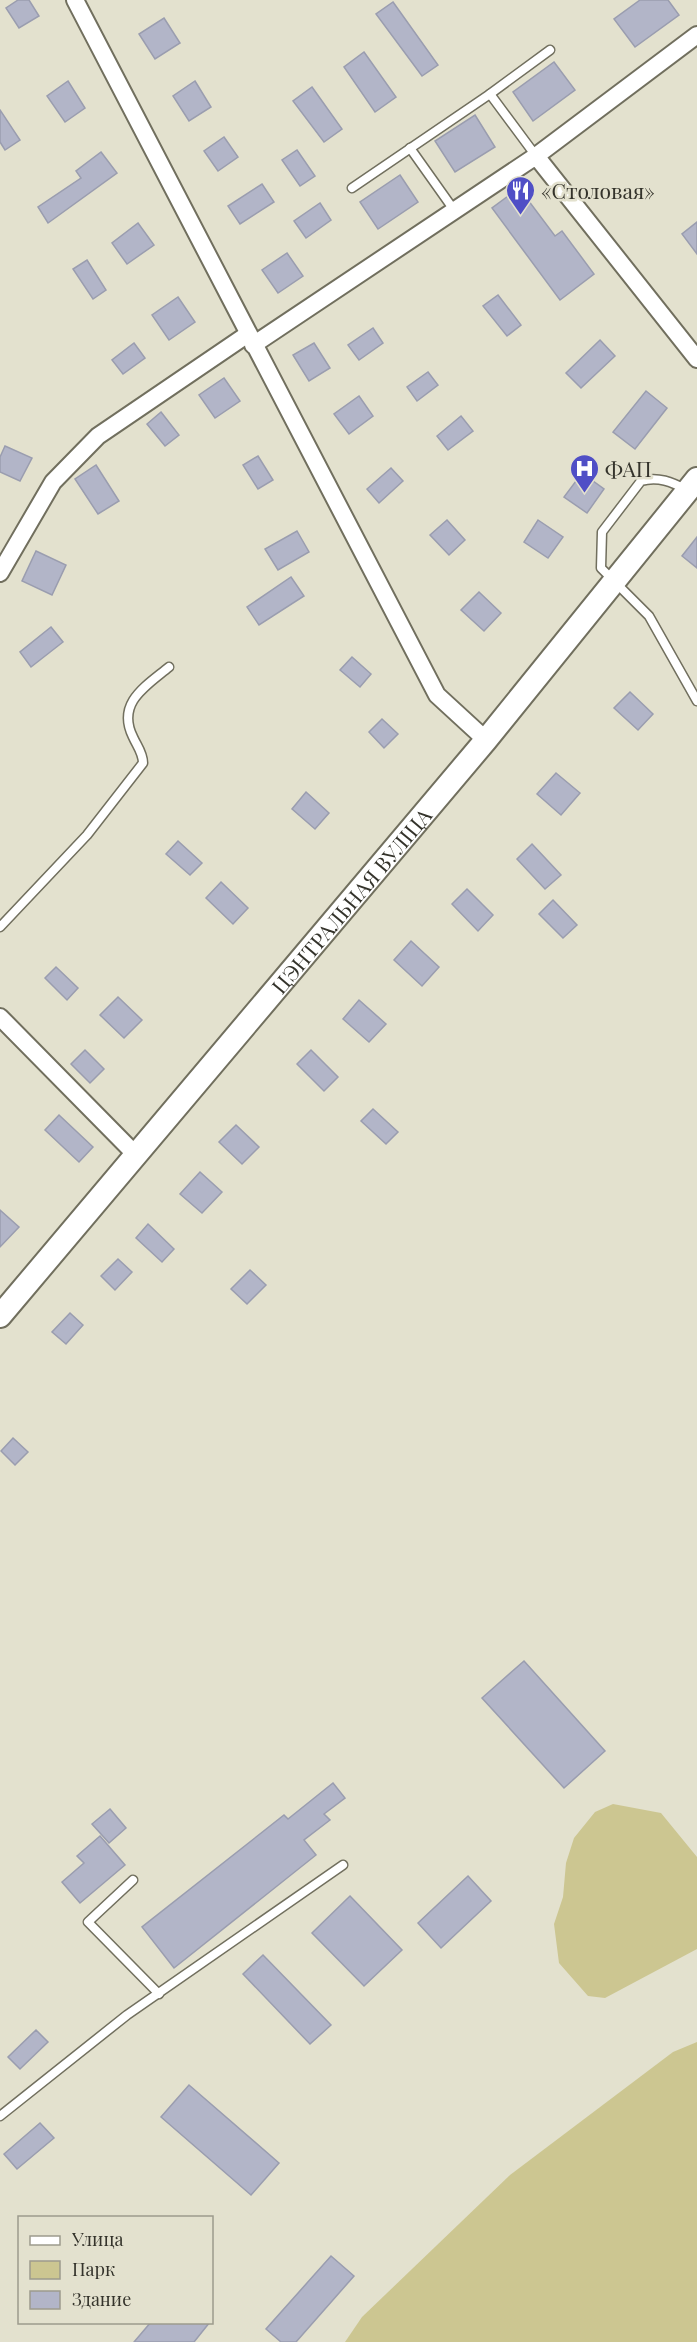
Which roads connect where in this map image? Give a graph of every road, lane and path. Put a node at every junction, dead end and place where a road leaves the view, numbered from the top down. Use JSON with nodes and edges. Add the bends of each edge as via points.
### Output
{"nodes":[{"id":1,"x":75,"y":0,"type":"edge"},
{"id":2,"x":697,"y":36,"type":"edge"},
{"id":3,"x":550,"y":50,"type":"dead end"},
{"id":4,"x":490,"y":94,"type":"junction"},
{"id":5,"x":410,"y":148,"type":"junction"},
{"id":6,"x":536,"y":156,"type":"junction"},
{"id":7,"x":352,"y":188,"type":"dead end"},
{"id":8,"x":454,"y":210,"type":"junction"},
{"id":9,"x":250,"y":340,"type":"junction"},
{"id":10,"x":697,"y":359,"type":"edge"},
{"id":11,"x":693,"y":484,"type":"edge"},
{"id":12,"x":0,"y":573,"type":"edge"},
{"id":13,"x":615,"y":580,"type":"junction"},
{"id":14,"x":169,"y":667,"type":"dead end"},
{"id":15,"x":697,"y":701,"type":"edge"},
{"id":16,"x":486,"y":740,"type":"junction"},
{"id":17,"x":0,"y":927,"type":"edge"},
{"id":18,"x":0,"y":1017,"type":"edge"},
{"id":19,"x":136,"y":1155,"type":"junction"},
{"id":20,"x":0,"y":1316,"type":"edge"},
{"id":21,"x":343,"y":1865,"type":"dead end"},
{"id":22,"x":133,"y":1880,"type":"dead end"},
{"id":23,"x":159,"y":1994,"type":"junction"},
{"id":24,"x":0,"y":2116,"type":"edge"}],
"edges":[{"from":1,"to":9,"type":"street"},
{"from":2,"to":6,"type":"street"},
{"from":3,"to":4,"type":"lane"},
{"from":4,"to":5,"type":"lane"},
{"from":4,"to":6,"type":"lane"},
{"from":5,"to":7,"type":"lane"},
{"from":5,"to":8,"type":"lane"},
{"from":6,"to":8,"type":"street"},
{"from":6,"to":10,"type":"street"},
{"from":8,"to":9,"type":"street"},
{"from":9,"to":12,"type":"street","via":[[98,436],[80,452],[52,482]]},
{"from":9,"to":16,"type":"street","via":[[437,695]]},
{"from":11,"to":13,"type":"street","name":"ЦЭНТРАЛЬНАЯ ВУЛІЦА"},
{"from":11,"to":13,"type":"lane","via":[[649,479],[641,481],[626,498],[602,532],[602,568]]},
{"from":13,"to":15,"type":"lane","via":[[649,616]]},
{"from":13,"to":16,"type":"street","name":"ЦЭНТРАЛЬНАЯ ВУЛІЦА"},
{"from":14,"to":17,"type":"lane","via":[[137,693],[128,707],[127,726],[143,763],[87,835]]},
{"from":16,"to":19,"type":"street","name":"ЦЭНТРАЛЬНАЯ ВУЛІЦА"},
{"from":18,"to":19,"type":"street"},
{"from":19,"to":20,"type":"street","name":"ЦЭНТРАЛЬНАЯ ВУЛІЦА"},
{"from":21,"to":23,"type":"lane"},
{"from":22,"to":23,"type":"lane","via":[[88,1922]]},
{"from":23,"to":24,"type":"lane"}]}
